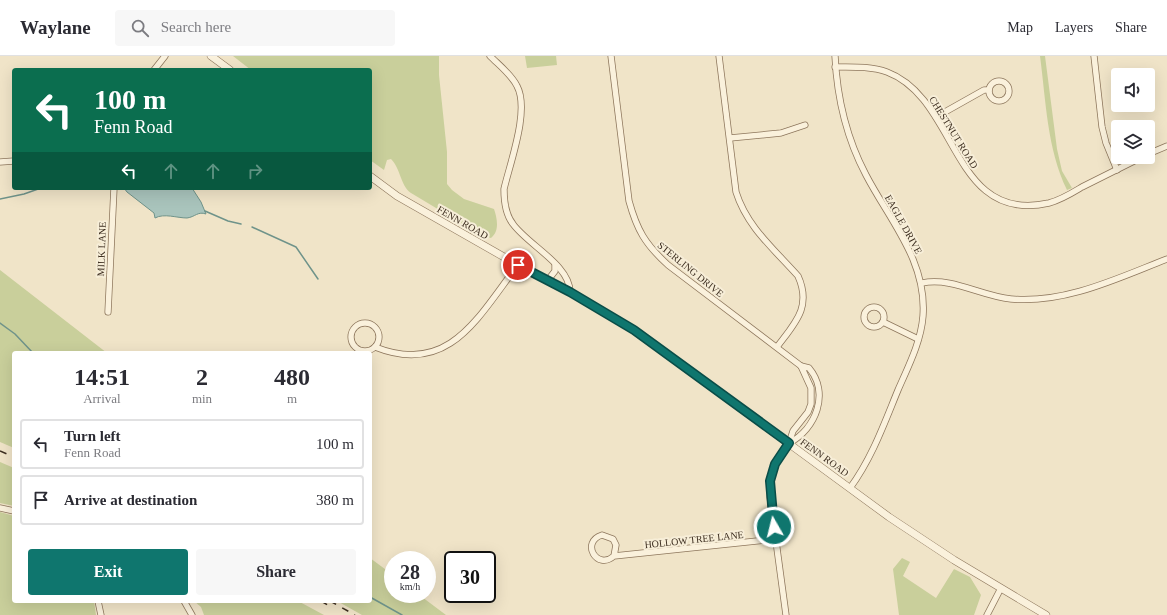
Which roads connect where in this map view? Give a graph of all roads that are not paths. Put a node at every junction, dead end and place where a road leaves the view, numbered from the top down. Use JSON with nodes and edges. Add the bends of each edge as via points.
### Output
{"nodes":[{"id":1,"x":165,"y":56,"type":"edge"},
{"id":2,"x":211,"y":56,"type":"edge"},
{"id":3,"x":490,"y":56,"type":"edge"},
{"id":4,"x":611,"y":56,"type":"edge"},
{"id":5,"x":719,"y":56,"type":"edge"},
{"id":6,"x":835,"y":56,"type":"edge"},
{"id":7,"x":1094,"y":56,"type":"edge"},
{"id":8,"x":835,"y":67,"type":"junction"},
{"id":9,"x":156,"y":68,"type":"edge"},
{"id":10,"x":227,"y":68,"type":"edge"},
{"id":11,"x":990,"y":90,"type":"dead end"},
{"id":12,"x":936,"y":118,"type":"junction"},
{"id":13,"x":805,"y":125,"type":"dead end"},
{"id":14,"x":730,"y":138,"type":"junction"},
{"id":15,"x":1167,"y":146,"type":"edge"},
{"id":16,"x":1155,"y":151,"type":"edge"},
{"id":17,"x":12,"y":161,"type":"edge"},
{"id":18,"x":0,"y":162,"type":"edge"},
{"id":19,"x":1129,"y":164,"type":"edge"},
{"id":20,"x":1117,"y":170,"type":"junction"},
{"id":21,"x":372,"y":177,"type":"edge"},
{"id":22,"x":114,"y":190,"type":"edge"},
{"id":23,"x":1167,"y":259,"type":"edge"},
{"id":24,"x":518,"y":265,"type":"junction"},
{"id":25,"x":555,"y":265,"type":"junction"},
{"id":26,"x":548,"y":280,"type":"junction"},
{"id":27,"x":922,"y":283,"type":"junction"},
{"id":28,"x":570,"y":292,"type":"junction"},
{"id":29,"x":108,"y":312,"type":"dead end"},
{"id":30,"x":883,"y":322,"type":"dead end"},
{"id":31,"x":918,"y":339,"type":"junction"},
{"id":32,"x":375,"y":347,"type":"junction"},
{"id":33,"x":777,"y":347,"type":"junction"},
{"id":34,"x":801,"y":366,"type":"junction"},
{"id":35,"x":789,"y":443,"type":"junction"},
{"id":36,"x":850,"y":488,"type":"junction"},
{"id":37,"x":0,"y":508,"type":"edge"},
{"id":38,"x":12,"y":511,"type":"edge"},
{"id":39,"x":776,"y":539,"type":"junction"},
{"id":40,"x":614,"y":556,"type":"junction"},
{"id":41,"x":1001,"y":588,"type":"junction"},
{"id":42,"x":98,"y":603,"type":"edge"},
{"id":43,"x":185,"y":603,"type":"edge"},
{"id":44,"x":101,"y":615,"type":"edge"},
{"id":45,"x":192,"y":615,"type":"edge"},
{"id":46,"x":786,"y":615,"type":"edge"},
{"id":47,"x":987,"y":615,"type":"edge"},
{"id":48,"x":1046,"y":615,"type":"edge"}],
"edges":[{"from":1,"to":9,"type":"street"},
{"from":2,"to":10,"type":"street"},
{"from":3,"to":25,"type":"street","via":[[517,86],[522,99],[522,114],[504,189],[507,213],[513,224]]},
{"from":4,"to":33,"type":"street","name":"STERLING DRIVE","via":[[629,201],[634,220],[642,235],[651,250],[668,265]]},
{"from":5,"to":14,"type":"street"},
{"from":6,"to":8,"type":"street","name":"EAGLE DRIVE"},
{"from":7,"to":20,"type":"street","via":[[1102,127]]},
{"from":8,"to":12,"type":"street","name":"CHESTNUT ROAD","via":[[871,68],[887,72],[917,91]]},
{"from":8,"to":27,"type":"street","name":"EAGLE DRIVE","via":[[843,114],[857,155],[909,249]]},
{"from":11,"to":12,"type":"street","via":[[984,90]]},
{"from":12,"to":20,"type":"street","name":"CHESTNUT ROAD","via":[[966,170],[977,183],[1000,199],[1015,205],[1051,203]]},
{"from":13,"to":14,"type":"street","via":[[781,133]]},
{"from":14,"to":33,"type":"street","via":[[736,192],[741,209],[750,224],[798,276],[803,286],[802,307],[798,318]]},
{"from":15,"to":16,"type":"street"},
{"from":17,"to":18,"type":"street"},
{"from":19,"to":20,"type":"street","name":"CHESTNUT ROAD"},
{"from":21,"to":24,"type":"street","name":"FENN ROAD","via":[[397,196]]},
{"from":22,"to":29,"type":"street","name":"MILK LANE"},
{"from":23,"to":27,"type":"street","via":[[1056,297],[1012,299],[991,296],[941,281]]},
{"from":24,"to":26,"type":"street","name":"FENN ROAD"},
{"from":24,"to":32,"type":"street","via":[[467,331],[452,344],[430,353],[406,355]]},
{"from":25,"to":26,"type":"street","via":[[555,271]]},
{"from":25,"to":28,"type":"street","via":[[568,280]]},
{"from":26,"to":28,"type":"street","name":"FENN ROAD"},
{"from":27,"to":31,"type":"street","name":"EAGLE DRIVE","via":[[923,318]]},
{"from":28,"to":35,"type":"street","name":"FENN ROAD","via":[[648,339]]},
{"from":30,"to":31,"type":"street"},
{"from":31,"to":36,"type":"street","name":"EAGLE DRIVE","via":[[879,438],[866,465]]},
{"from":32,"to":32,"type":"street","via":[[379,334],[375,326],[363,322],[354,326],[350,336],[353,345],[366,351]]},
{"from":33,"to":34,"type":"street","name":"STERLING DRIVE"},
{"from":34,"to":35,"type":"street","name":"STERLING DRIVE","via":[[811,388],[811,404],[793,431]]},
{"from":34,"to":35,"type":"street","name":"STERLING DRIVE","via":[[813,372],[818,386],[819,402],[816,415],[801,437]]},
{"from":35,"to":36,"type":"street","name":"FENN ROAD"},
{"from":35,"to":39,"type":"street","via":[[775,464],[770,481]]},
{"from":36,"to":41,"type":"street","name":"FENN ROAD","via":[[920,539]]},
{"from":37,"to":38,"type":"street"},
{"from":39,"to":40,"type":"street","name":"HOLLOW TREE LANE"},
{"from":39,"to":46,"type":"street"},
{"from":40,"to":40,"type":"street","name":"HOLLOW TREE LANE","via":[[602,561],[594,557],[591,549],[595,539],[602,535],[613,539],[616,546]]},
{"from":41,"to":47,"type":"street"},
{"from":41,"to":48,"type":"street","name":"FENN ROAD"},
{"from":42,"to":44,"type":"street"},
{"from":43,"to":45,"type":"street"}]}
